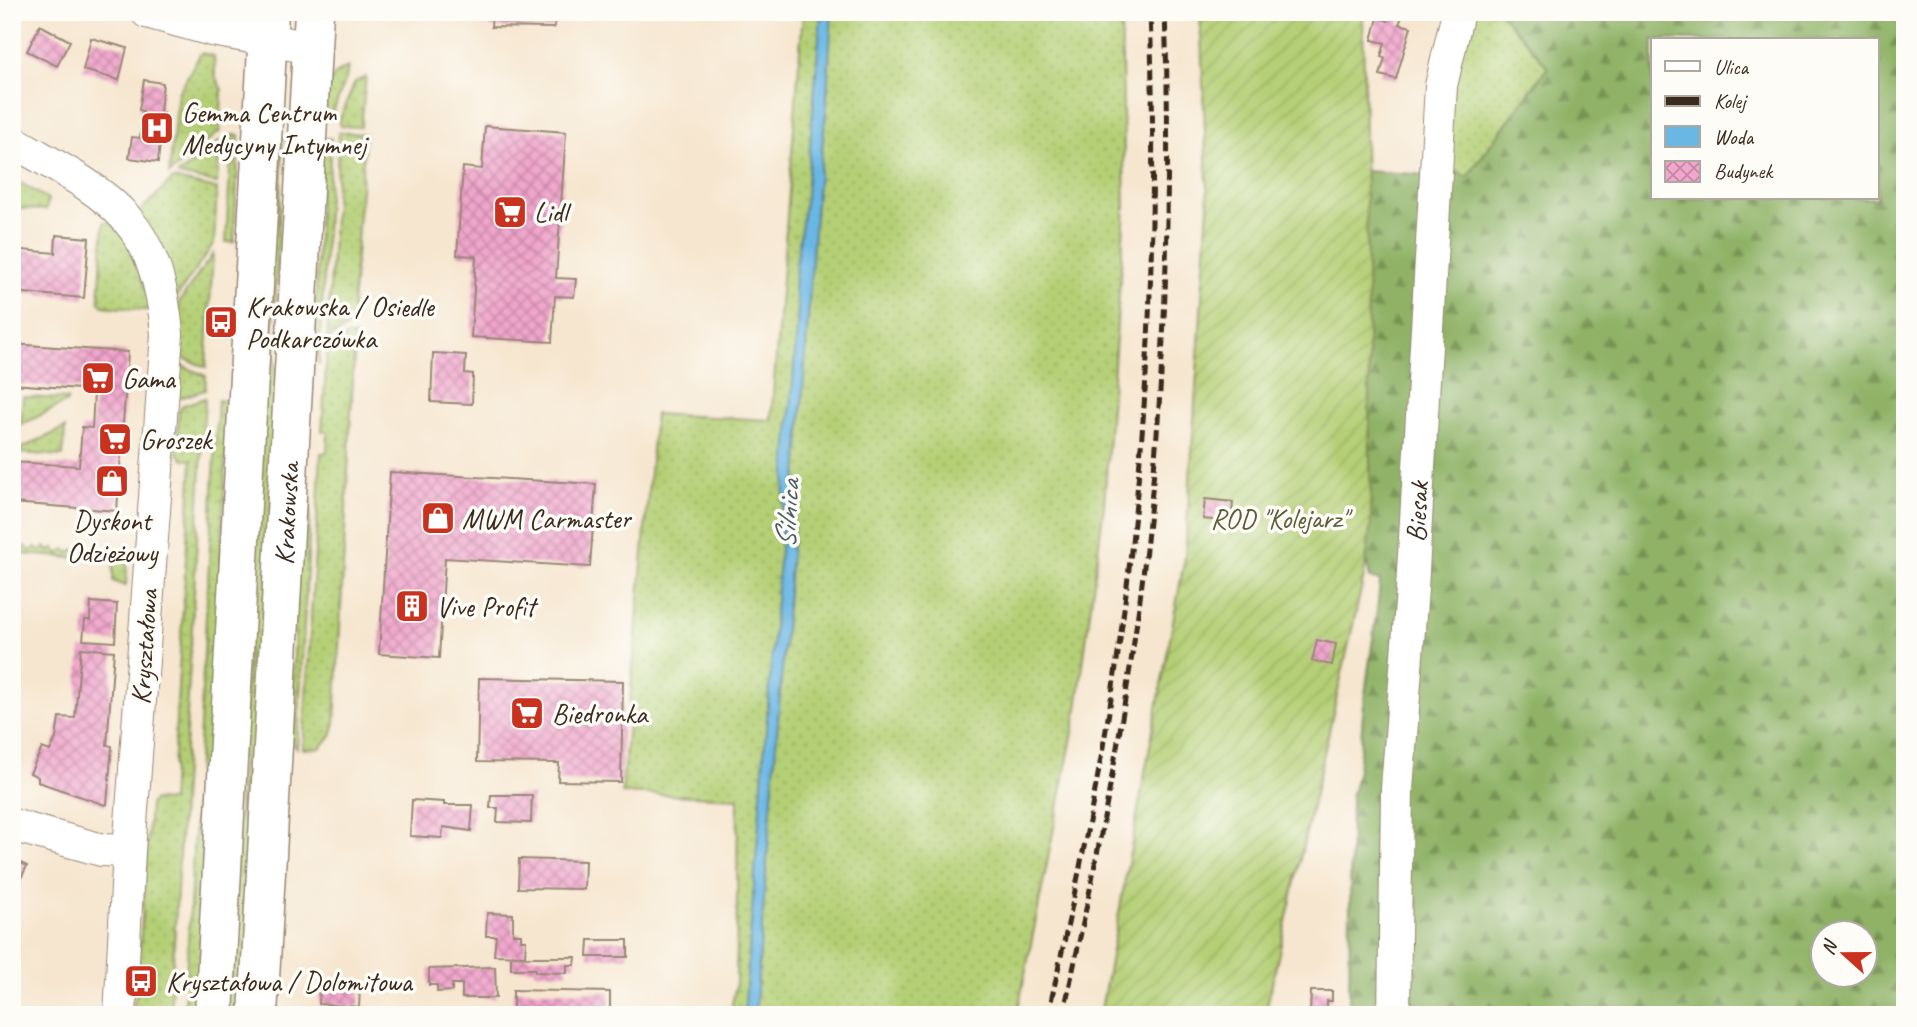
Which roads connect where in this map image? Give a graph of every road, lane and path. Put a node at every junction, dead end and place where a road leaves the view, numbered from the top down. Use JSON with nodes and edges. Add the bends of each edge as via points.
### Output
{"nodes":[{"id":1,"x":147,"y":12,"type":"edge"},
{"id":2,"x":1458,"y":12,"type":"edge"},
{"id":3,"x":268,"y":26,"type":"edge"},
{"id":4,"x":313,"y":30,"type":"edge"},
{"id":5,"x":12,"y":141,"type":"edge"},
{"id":6,"x":12,"y":825,"type":"edge"},
{"id":7,"x":129,"y":851,"type":"junction"},
{"id":8,"x":120,"y":1015,"type":"edge"},
{"id":9,"x":214,"y":1015,"type":"edge"},
{"id":10,"x":258,"y":1015,"type":"edge"},
{"id":11,"x":1395,"y":1015,"type":"edge"}],
"edges":[{"from":1,"to":3,"type":"street","via":[[212,30]]},
{"from":2,"to":11,"type":"street","name":"Biesak","via":[[1440,99],[1397,789]]},
{"from":3,"to":4,"type":"street"},
{"from":3,"to":9,"type":"main road","name":"Krakowska"},
{"from":4,"to":10,"type":"main road","name":"Krakowska"},
{"from":5,"to":7,"type":"street","name":"Kryształowa","via":[[78,179],[125,215],[152,258],[165,307],[167,334]]},
{"from":6,"to":7,"type":"street","via":[[102,849]]},
{"from":7,"to":8,"type":"street","name":"Kryształowa"}]}
